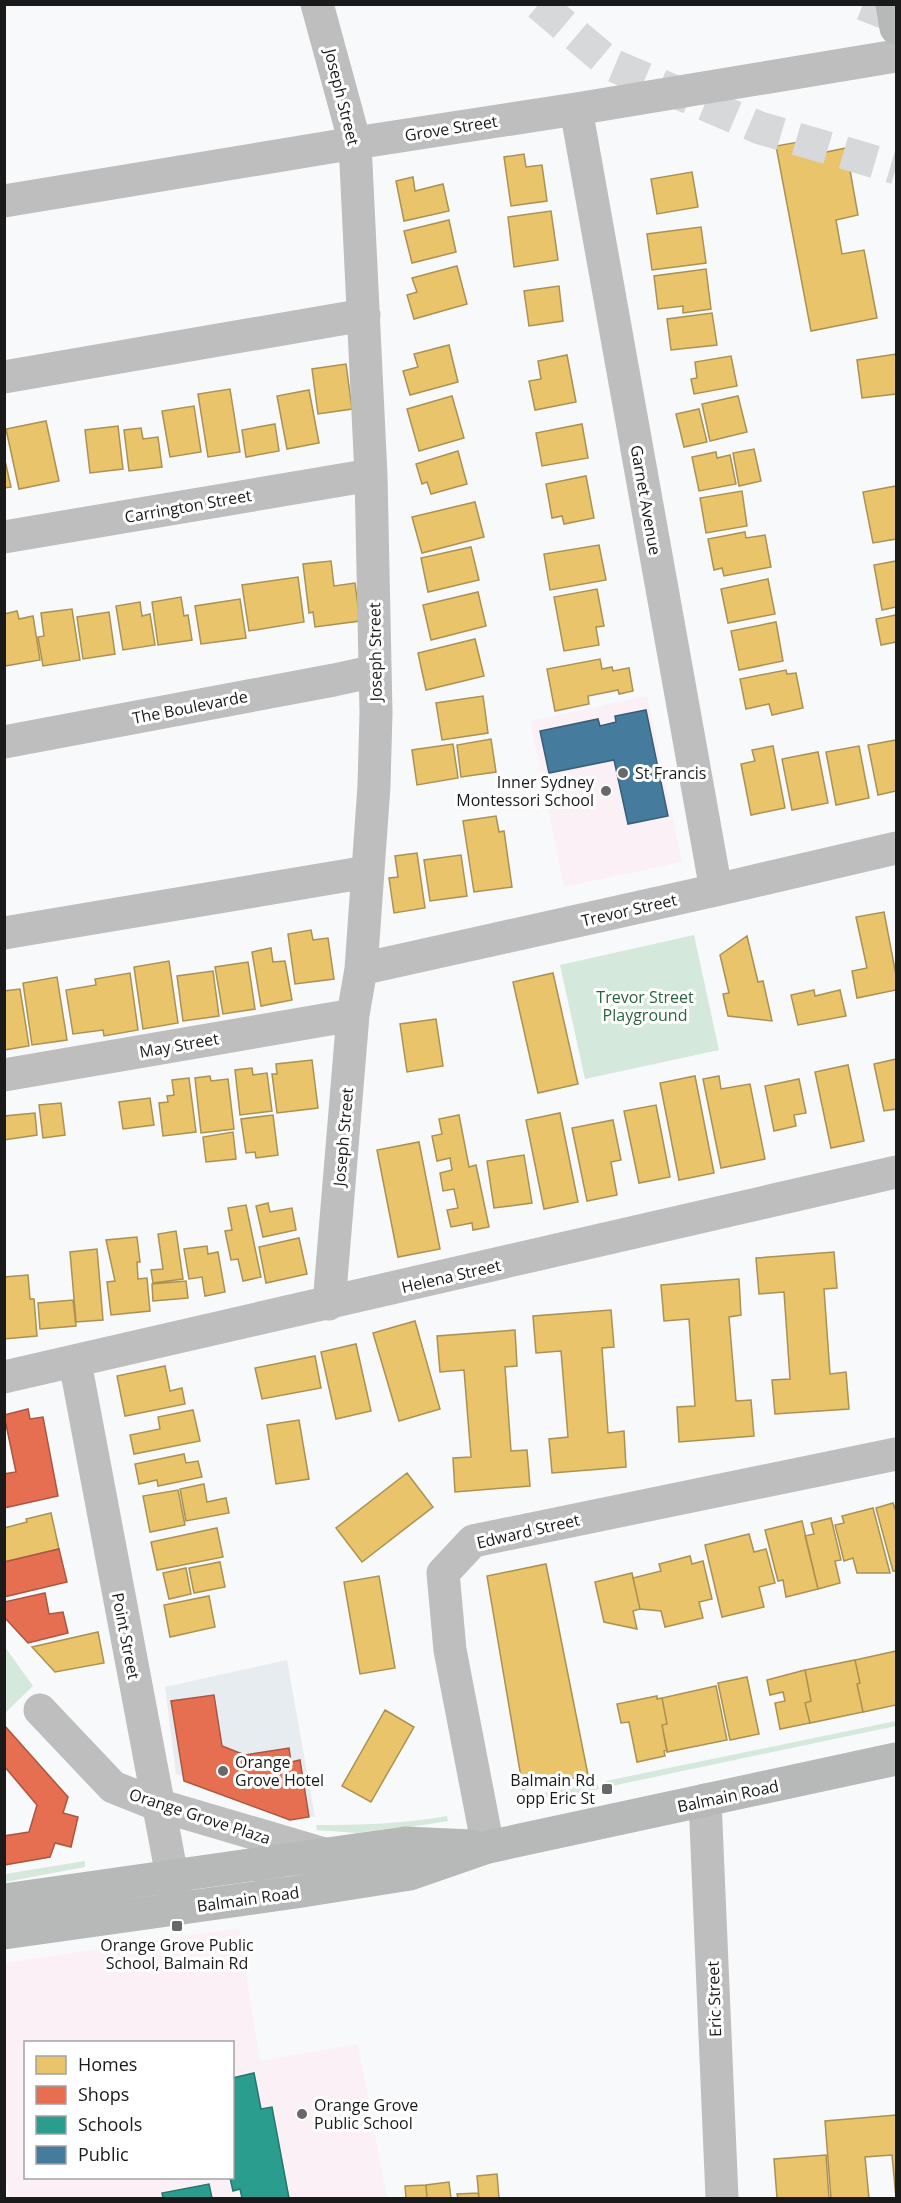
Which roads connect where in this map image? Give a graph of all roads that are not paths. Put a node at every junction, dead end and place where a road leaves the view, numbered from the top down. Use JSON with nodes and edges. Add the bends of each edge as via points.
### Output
{"nodes":[{"id":1,"x":317,"y":4,"type":"edge"},
{"id":2,"x":892,"y":4,"type":"edge"},
{"id":3,"x":897,"y":28,"type":"edge"},
{"id":4,"x":897,"y":56,"type":"edge"},
{"id":5,"x":576,"y":110,"type":"junction"},
{"id":6,"x":355,"y":143,"type":"junction"},
{"id":7,"x":4,"y":201,"type":"edge"},
{"id":8,"x":364,"y":315,"type":"junction"},
{"id":9,"x":4,"y":377,"type":"edge"},
{"id":10,"x":371,"y":475,"type":"junction"},
{"id":11,"x":4,"y":537,"type":"edge"},
{"id":12,"x":375,"y":671,"type":"junction"},
{"id":13,"x":4,"y":742,"type":"edge"},
{"id":14,"x":897,"y":848,"type":"edge"},
{"id":15,"x":367,"y":872,"type":"junction"},
{"id":16,"x":716,"y":890,"type":"junction"},
{"id":17,"x":4,"y":933,"type":"edge"},
{"id":18,"x":360,"y":969,"type":"junction"},
{"id":19,"x":353,"y":1015,"type":"junction"},
{"id":20,"x":4,"y":1075,"type":"edge"},
{"id":21,"x":897,"y":1172,"type":"edge"},
{"id":22,"x":330,"y":1304,"type":"junction"},
{"id":23,"x":75,"y":1362,"type":"junction"},
{"id":24,"x":4,"y":1377,"type":"edge"},
{"id":25,"x":897,"y":1454,"type":"edge"},
{"id":26,"x":40,"y":1710,"type":"dead end"},
{"id":27,"x":897,"y":1760,"type":"edge"},
{"id":28,"x":705,"y":1800,"type":"junction"},
{"id":29,"x":158,"y":1805,"type":"junction"},
{"id":30,"x":488,"y":1847,"type":"junction"},
{"id":31,"x":321,"y":1853,"type":"junction"},
{"id":32,"x":172,"y":1876,"type":"junction"},
{"id":33,"x":4,"y":1900,"type":"edge"},
{"id":34,"x":176,"y":1910,"type":"junction"},
{"id":35,"x":4,"y":1933,"type":"edge"},
{"id":36,"x":722,"y":2199,"type":"edge"}],
"edges":[{"from":1,"to":6,"type":"street","name":"Joseph Street"},
{"from":2,"to":3,"type":"main road"},
{"from":4,"to":5,"type":"street","name":"Grove Street"},
{"from":5,"to":6,"type":"street","name":"Grove Street"},
{"from":5,"to":16,"type":"street","name":"Garnet Avenue"},
{"from":6,"to":7,"type":"street","name":"Grove Street"},
{"from":6,"to":8,"type":"street","name":"Joseph Street"},
{"from":8,"to":9,"type":"street"},
{"from":8,"to":10,"type":"street","name":"Joseph Street"},
{"from":10,"to":11,"type":"street","name":"Carrington Street"},
{"from":10,"to":12,"type":"street","name":"Joseph Street"},
{"from":12,"to":13,"type":"street","name":"The Boulevarde"},
{"from":12,"to":15,"type":"street","name":"Joseph Street","via":[[374,786]]},
{"from":14,"to":16,"type":"street","name":"Trevor Street"},
{"from":15,"to":17,"type":"street"},
{"from":15,"to":18,"type":"street","name":"Joseph Street"},
{"from":16,"to":18,"type":"street","name":"Trevor Street"},
{"from":18,"to":19,"type":"street","name":"Joseph Street"},
{"from":19,"to":20,"type":"street","name":"May Street"},
{"from":19,"to":22,"type":"street","name":"Joseph Street"},
{"from":21,"to":22,"type":"street","name":"Helena Street"},
{"from":22,"to":23,"type":"street","name":"Helena Street"},
{"from":23,"to":24,"type":"street","name":"Helena Street"},
{"from":23,"to":29,"type":"street","name":"Point Street"},
{"from":25,"to":30,"type":"street","name":"Edward Street","via":[[473,1540],[443,1573],[450,1650]]},
{"from":26,"to":29,"type":"street","name":"Orange Grove Plaza","via":[[112,1787]]},
{"from":27,"to":28,"type":"main road","name":"Balmain Road"},
{"from":28,"to":30,"type":"main road","name":"Balmain Road"},
{"from":28,"to":36,"type":"street","name":"Eric Street"},
{"from":29,"to":31,"type":"street","name":"Orange Grove Plaza"},
{"from":29,"to":32,"type":"street","name":"Point Street"},
{"from":30,"to":31,"type":"main road","name":"Balmain Road","via":[[405,1843]]},
{"from":30,"to":34,"type":"main road","name":"Balmain Road","via":[[410,1874]]},
{"from":31,"to":32,"type":"main road","name":"Balmain Road"},
{"from":32,"to":33,"type":"main road","name":"Balmain Road"},
{"from":32,"to":34,"type":"street","name":"Point Street"},
{"from":34,"to":35,"type":"main road","name":"Balmain Road"}]}
